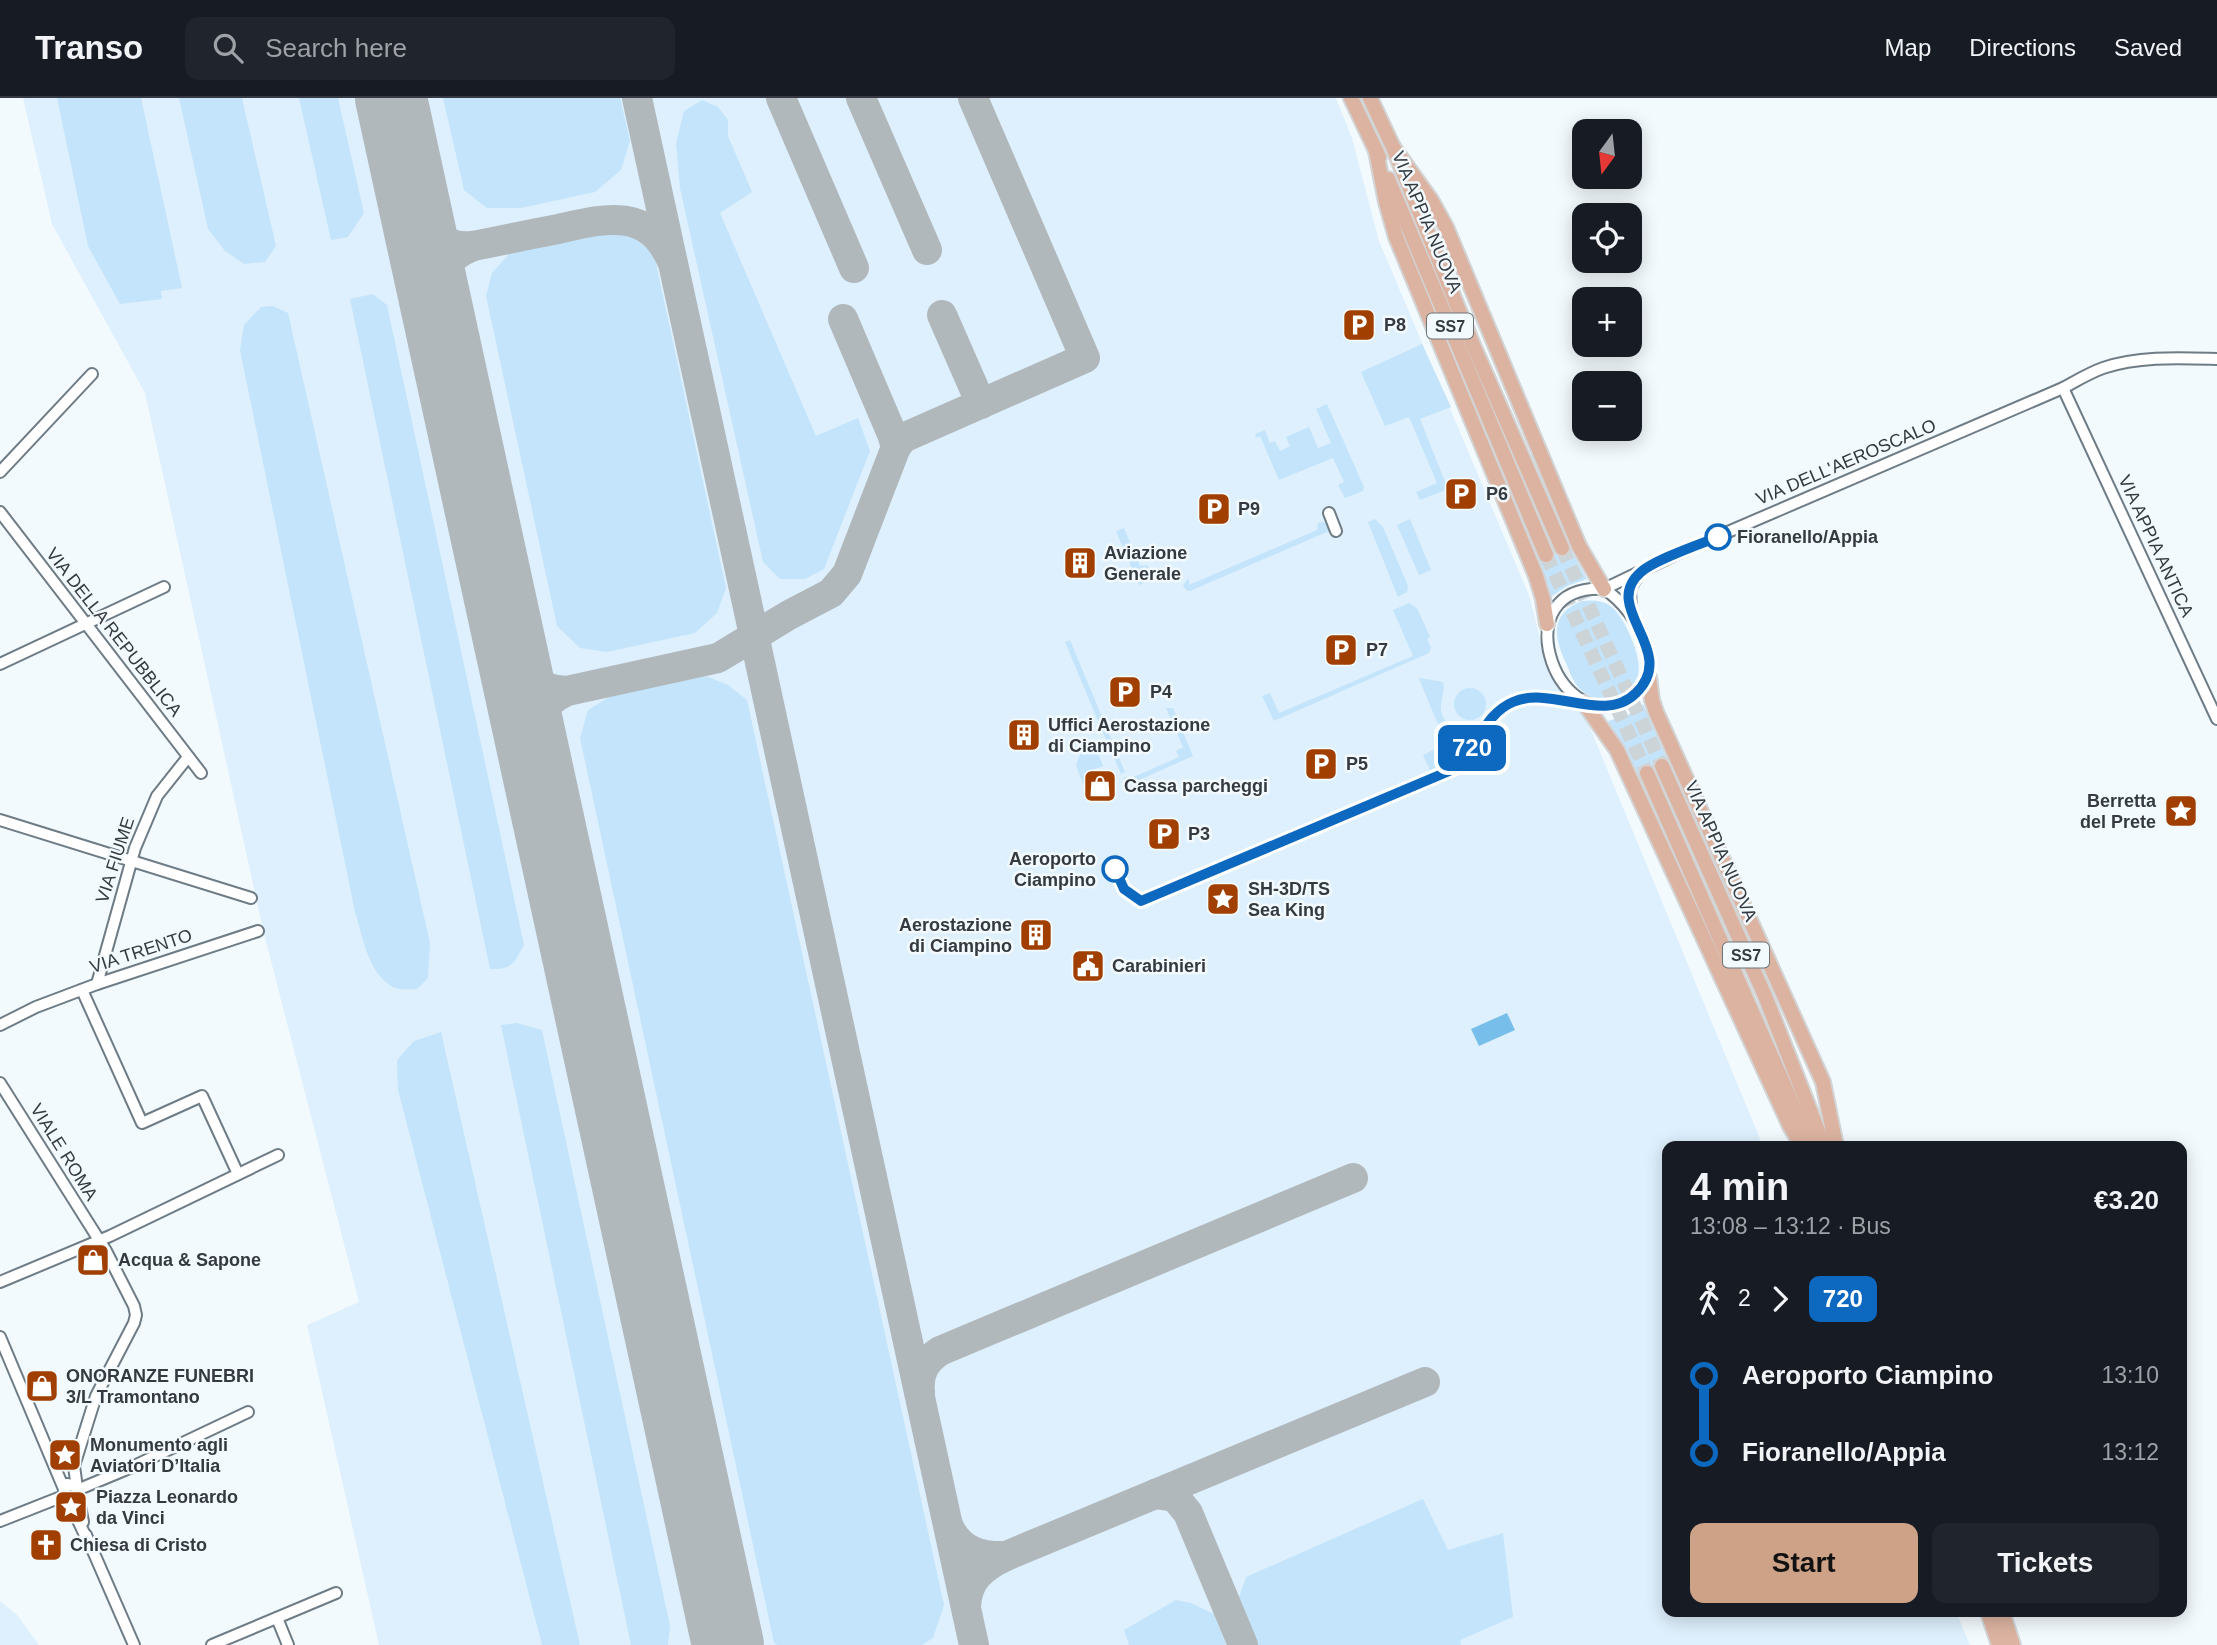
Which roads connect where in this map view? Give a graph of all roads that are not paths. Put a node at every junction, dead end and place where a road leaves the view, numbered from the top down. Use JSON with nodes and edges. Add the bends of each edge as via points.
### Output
{"nodes":[{"id":1,"x":1351,"y":98,"type":"edge"},
{"id":2,"x":1370,"y":98,"type":"edge"},
{"id":3,"x":1393,"y":147,"type":"junction"},
{"id":4,"x":1376,"y":151,"type":"junction"},
{"id":5,"x":2217,"y":359,"type":"edge"},
{"id":6,"x":92,"y":374,"type":"dead end"},
{"id":7,"x":2063,"y":387,"type":"junction"},
{"id":8,"x":0,"y":472,"type":"edge"},
{"id":9,"x":0,"y":512,"type":"edge"},
{"id":10,"x":1329,"y":513,"type":"dead end"},
{"id":11,"x":1336,"y":531,"type":"dead end"},
{"id":12,"x":1562,"y":548,"type":"tunnel mouth"},
{"id":13,"x":1546,"y":555,"type":"tunnel mouth"},
{"id":14,"x":1642,"y":570,"type":"junction"},
{"id":15,"x":164,"y":587,"type":"dead end"},
{"id":16,"x":1604,"y":589,"type":"junction"},
{"id":17,"x":1631,"y":614,"type":"junction"},
{"id":18,"x":1547,"y":624,"type":"junction"},
{"id":19,"x":85,"y":625,"type":"junction"},
{"id":20,"x":0,"y":664,"type":"edge"},
{"id":21,"x":1649,"y":677,"type":"junction"},
{"id":22,"x":1584,"y":702,"type":"junction"},
{"id":23,"x":2217,"y":719,"type":"edge"},
{"id":24,"x":188,"y":757,"type":"junction"},
{"id":25,"x":1662,"y":766,"type":"tunnel mouth"},
{"id":26,"x":201,"y":773,"type":"dead end"},
{"id":27,"x":1647,"y":773,"type":"tunnel mouth"},
{"id":28,"x":0,"y":820,"type":"edge"},
{"id":29,"x":131,"y":859,"type":"junction"},
{"id":30,"x":251,"y":898,"type":"dead end"},
{"id":31,"x":258,"y":931,"type":"dead end"},
{"id":32,"x":97,"y":984,"type":"junction"},
{"id":33,"x":82,"y":990,"type":"junction"},
{"id":34,"x":0,"y":1025,"type":"edge"},
{"id":35,"x":0,"y":1083,"type":"edge"},
{"id":36,"x":1799,"y":1141,"type":"edge"},
{"id":37,"x":1809,"y":1141,"type":"edge"},
{"id":38,"x":1822,"y":1141,"type":"edge"},
{"id":39,"x":1835,"y":1141,"type":"edge"},
{"id":40,"x":278,"y":1155,"type":"dead end"},
{"id":41,"x":238,"y":1174,"type":"junction"},
{"id":42,"x":99,"y":1240,"type":"junction"},
{"id":43,"x":0,"y":1282,"type":"edge"},
{"id":44,"x":0,"y":1337,"type":"edge"},
{"id":45,"x":248,"y":1412,"type":"dead end"},
{"id":46,"x":74,"y":1466,"type":"junction"},
{"id":47,"x":56,"y":1470,"type":"junction"},
{"id":48,"x":77,"y":1489,"type":"junction"},
{"id":49,"x":65,"y":1492,"type":"junction"},
{"id":50,"x":0,"y":1521,"type":"edge"},
{"id":51,"x":86,"y":1535,"type":"junction"},
{"id":52,"x":336,"y":1593,"type":"dead end"},
{"id":53,"x":1990,"y":1617,"type":"edge"},
{"id":54,"x":2005,"y":1617,"type":"edge"},
{"id":55,"x":276,"y":1618,"type":"junction"},
{"id":56,"x":134,"y":1645,"type":"edge"},
{"id":57,"x":212,"y":1645,"type":"edge"},
{"id":58,"x":288,"y":1645,"type":"edge"},
{"id":59,"x":1998,"y":1645,"type":"edge"},
{"id":60,"x":2013,"y":1645,"type":"edge"}],
"edges":[{"from":1,"to":4,"type":"main road","name":"VIA APPIA NUOVA","number":"SS7"},
{"from":2,"to":3,"type":"main road","name":"VIA APPIA NUOVA","number":"SS7"},
{"from":3,"to":12,"type":"main road","name":"VIA APPIA NUOVA","number":"SS7"},
{"from":3,"to":16,"type":"main road","via":[[1444,223],[1579,546]]},
{"from":4,"to":13,"type":"main road","name":"VIA APPIA NUOVA","number":"SS7"},
{"from":4,"to":18,"type":"main road","via":[[1394,232],[1536,576]]},
{"from":5,"to":7,"type":"street","name":"VIA DELL'AEROSCALO","via":[[2126,362]]},
{"from":6,"to":8,"type":"street"},
{"from":7,"to":14,"type":"street","name":"VIA DELL'AEROSCALO"},
{"from":7,"to":23,"type":"street","name":"VIA APPIA ANTICA"},
{"from":9,"to":19,"type":"street","name":"VIA DELLA REPUBBLICA"},
{"from":10,"to":11,"type":"street"},
{"from":14,"to":16,"type":"street","name":"VIA DELL'AEROSCALO"},
{"from":14,"to":17,"type":"street","via":[[1630,589]]},
{"from":15,"to":19,"type":"street"},
{"from":16,"to":17,"type":"street"},
{"from":16,"to":18,"type":"street","via":[[1568,595]]},
{"from":17,"to":21,"type":"street","via":[[1649,653]]},
{"from":18,"to":22,"type":"street","via":[[1549,649],[1562,682]]},
{"from":19,"to":20,"type":"street"},
{"from":19,"to":24,"type":"street","name":"VIA DELLA REPUBBLICA"},
{"from":21,"to":22,"type":"street","via":[[1636,694],[1620,704]]},
{"from":21,"to":39,"type":"main road","via":[[1656,712],[1823,1082]]},
{"from":22,"to":36,"type":"main road","via":[[1617,750]]},
{"from":24,"to":26,"type":"street","name":"VIA DELLA REPUBBLICA"},
{"from":24,"to":29,"type":"street","name":"VIA FIUME","via":[[157,796]]},
{"from":25,"to":38,"type":"main road","name":"VIA APPIA NUOVA","number":"SS7","via":[[1765,996]]},
{"from":27,"to":37,"type":"main road","name":"VIA APPIA NUOVA","number":"SS7"},
{"from":28,"to":29,"type":"street"},
{"from":29,"to":30,"type":"street"},
{"from":29,"to":32,"type":"street","name":"VIA FIUME"},
{"from":31,"to":32,"type":"street","name":"VIA TRENTO"},
{"from":32,"to":33,"type":"street","name":"VIA TRENTO"},
{"from":33,"to":34,"type":"street","name":"VIA TRENTO"},
{"from":33,"to":41,"type":"street","via":[[142,1122],[202,1096]]},
{"from":35,"to":42,"type":"street","name":"VIALE ROMA"},
{"from":40,"to":41,"type":"street"},
{"from":41,"to":42,"type":"street"},
{"from":42,"to":43,"type":"street"},
{"from":42,"to":46,"type":"street","name":"VIALE ROMA","via":[[136,1315],[96,1396]]},
{"from":44,"to":47,"type":"street"},
{"from":45,"to":48,"type":"street"},
{"from":46,"to":47,"type":"street"},
{"from":46,"to":48,"type":"street"},
{"from":47,"to":49,"type":"street"},
{"from":48,"to":49,"type":"street","via":[[74,1496]]},
{"from":48,"to":51,"type":"street"},
{"from":49,"to":50,"type":"street"},
{"from":49,"to":51,"type":"street"},
{"from":51,"to":56,"type":"street"},
{"from":52,"to":55,"type":"street"},
{"from":53,"to":59,"type":"main road"},
{"from":54,"to":60,"type":"main road"},
{"from":55,"to":57,"type":"street"},
{"from":55,"to":58,"type":"street"}]}
